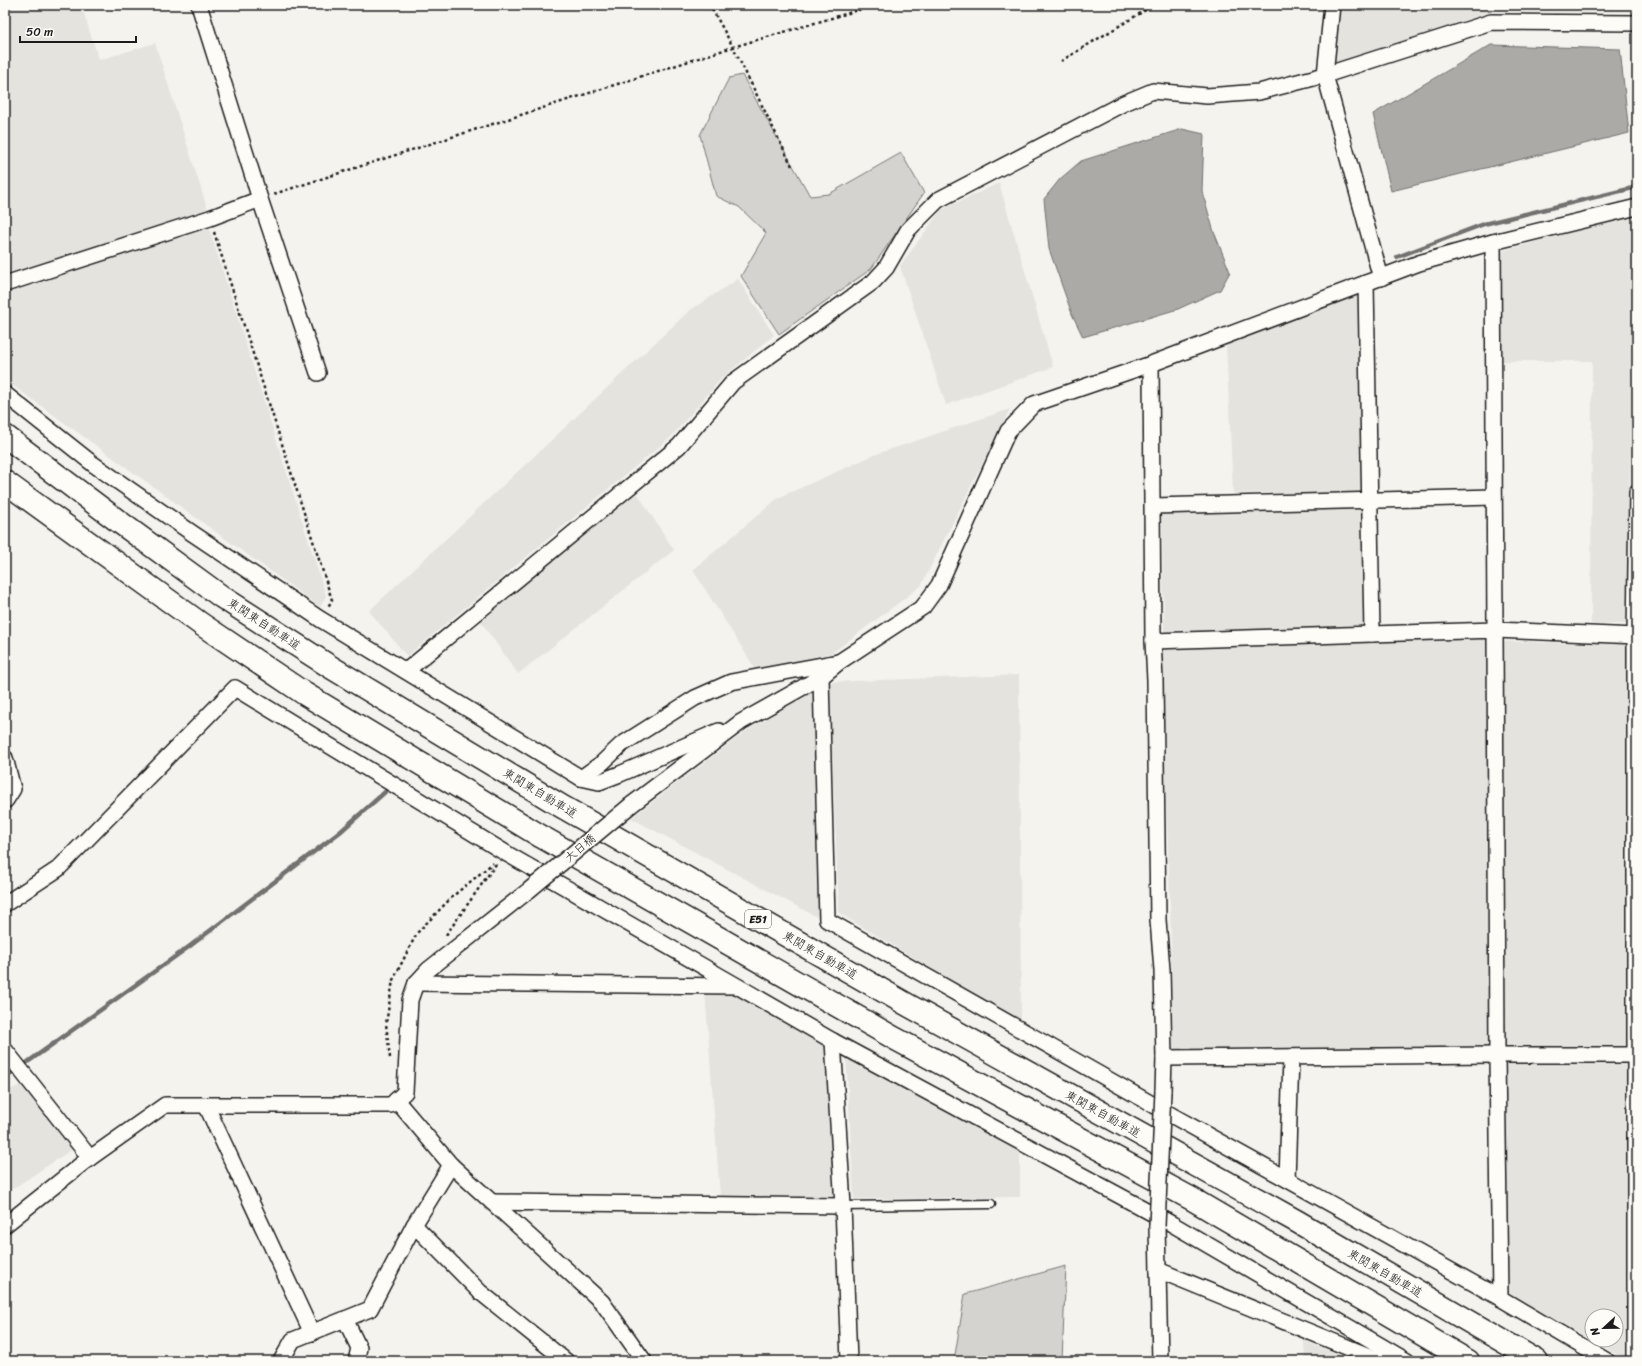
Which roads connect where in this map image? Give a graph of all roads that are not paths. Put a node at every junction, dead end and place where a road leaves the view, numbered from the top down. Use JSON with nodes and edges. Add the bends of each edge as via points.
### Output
{"nodes":[{"id":1,"x":199,"y":5,"type":"edge"},
{"id":2,"x":1332,"y":5,"type":"edge"},
{"id":3,"x":1637,"y":23,"type":"edge"},
{"id":4,"x":1325,"y":75,"type":"junction"},
{"id":5,"x":260,"y":199,"type":"junction"},
{"id":6,"x":1637,"y":207,"type":"edge"},
{"id":7,"x":1493,"y":242,"type":"junction"},
{"id":8,"x":1381,"y":278,"type":"junction"},
{"id":9,"x":1366,"y":283,"type":"junction"},
{"id":10,"x":5,"y":284,"type":"edge"},
{"id":11,"x":1151,"y":364,"type":"junction"},
{"id":12,"x":318,"y":373,"type":"dead end"},
{"id":13,"x":5,"y":394,"type":"edge"},
{"id":14,"x":5,"y":436,"type":"edge"},
{"id":15,"x":5,"y":482,"type":"edge"},
{"id":16,"x":1637,"y":492,"type":"edge"},
{"id":17,"x":1494,"y":497,"type":"junction"},
{"id":18,"x":1370,"y":501,"type":"junction"},
{"id":19,"x":1153,"y":506,"type":"junction"},
{"id":20,"x":1495,"y":630,"type":"junction"},
{"id":21,"x":1372,"y":634,"type":"junction"},
{"id":22,"x":1636,"y":636,"type":"edge"},
{"id":23,"x":1153,"y":641,"type":"junction"},
{"id":24,"x":840,"y":662,"type":"junction"},
{"id":25,"x":406,"y":671,"type":"junction"},
{"id":26,"x":820,"y":677,"type":"junction"},
{"id":27,"x":740,"y":722,"type":"junction"},
{"id":28,"x":5,"y":758,"type":"edge"},
{"id":29,"x":581,"y":778,"type":"junction"},
{"id":30,"x":5,"y":800,"type":"edge"},
{"id":31,"x":5,"y":904,"type":"edge"},
{"id":32,"x":416,"y":983,"type":"junction"},
{"id":33,"x":737,"y":986,"type":"junction"},
{"id":34,"x":833,"y":1041,"type":"junction"},
{"id":35,"x":5,"y":1050,"type":"edge"},
{"id":36,"x":1497,"y":1055,"type":"junction"},
{"id":37,"x":1636,"y":1056,"type":"edge"},
{"id":38,"x":1164,"y":1058,"type":"junction"},
{"id":39,"x":1291,"y":1058,"type":"junction"},
{"id":40,"x":396,"y":1100,"type":"junction"},
{"id":41,"x":206,"y":1105,"type":"junction"},
{"id":42,"x":90,"y":1158,"type":"junction"},
{"id":43,"x":450,"y":1165,"type":"junction"},
{"id":44,"x":1287,"y":1179,"type":"junction"},
{"id":45,"x":492,"y":1202,"type":"junction"},
{"id":46,"x":991,"y":1204,"type":"dead end"},
{"id":47,"x":843,"y":1206,"type":"junction"},
{"id":48,"x":5,"y":1225,"type":"edge"},
{"id":49,"x":414,"y":1225,"type":"junction"},
{"id":50,"x":1158,"y":1270,"type":"junction"},
{"id":51,"x":1500,"y":1298,"type":"junction"},
{"id":52,"x":345,"y":1319,"type":"junction"},
{"id":53,"x":312,"y":1333,"type":"junction"},
{"id":54,"x":281,"y":1361,"type":"edge"},
{"id":55,"x":356,"y":1361,"type":"edge"},
{"id":56,"x":566,"y":1361,"type":"edge"},
{"id":57,"x":644,"y":1361,"type":"edge"},
{"id":58,"x":848,"y":1361,"type":"edge"},
{"id":59,"x":1160,"y":1361,"type":"edge"},
{"id":60,"x":1381,"y":1361,"type":"edge"},
{"id":61,"x":1407,"y":1361,"type":"edge"},
{"id":62,"x":1468,"y":1361,"type":"edge"},
{"id":63,"x":1538,"y":1361,"type":"edge"},
{"id":64,"x":1607,"y":1361,"type":"edge"},
{"id":65,"x":1635,"y":1361,"type":"edge"}],
"edges":[{"from":1,"to":5,"type":"street"},
{"from":2,"to":4,"type":"street"},
{"from":3,"to":4,"type":"street","via":[[1491,22]]},
{"from":4,"to":8,"type":"street"},
{"from":4,"to":25,"type":"street","via":[[1258,92],[1207,96],[1153,91],[938,200],[908,230],[886,268],[872,282],[734,382],[679,446]]},
{"from":5,"to":10,"type":"street","via":[[210,218]]},
{"from":5,"to":12,"type":"street"},
{"from":6,"to":7,"type":"street"},
{"from":7,"to":8,"type":"street","via":[[1419,263]]},
{"from":7,"to":17,"type":"street"},
{"from":8,"to":9,"type":"street"},
{"from":9,"to":11,"type":"street"},
{"from":9,"to":18,"type":"street"},
{"from":11,"to":19,"type":"street"},
{"from":11,"to":24,"type":"street","via":[[1034,404],[1008,431],[939,586],[923,607]]},
{"from":13,"to":25,"type":"street","via":[[93,464],[192,533],[320,619]]},
{"from":14,"to":63,"type":"highway","name":"東関東自動車道","number":"E51","via":[[222,596],[370,691],[561,806],[899,1000],[1291,1218]]},
{"from":15,"to":62,"type":"highway","via":[[201,624],[305,694],[528,829],[894,1038],[1192,1199]]},
{"from":16,"to":22,"type":"street"},
{"from":17,"to":18,"type":"street"},
{"from":17,"to":20,"type":"street"},
{"from":18,"to":19,"type":"street"},
{"from":18,"to":21,"type":"street"},
{"from":19,"to":23,"type":"street"},
{"from":20,"to":21,"type":"street"},
{"from":20,"to":22,"type":"street"},
{"from":20,"to":36,"type":"street"},
{"from":21,"to":23,"type":"street"},
{"from":22,"to":37,"type":"street"},
{"from":23,"to":38,"type":"street","via":[[1158,920]]},
{"from":24,"to":26,"type":"street"},
{"from":24,"to":29,"type":"street","via":[[731,682],[695,698],[621,745]]},
{"from":25,"to":29,"type":"street"},
{"from":26,"to":27,"type":"street"},
{"from":26,"to":44,"type":"street","via":[[826,920]]},
{"from":27,"to":29,"type":"street","via":[[598,782]]},
{"from":27,"to":32,"type":"street","name":"大日橋","bridge":true,"via":[[631,805],[528,892],[428,970]]},
{"from":28,"to":30,"type":"street","via":[[13,789]]},
{"from":31,"to":33,"type":"street","via":[[58,869],[235,688],[505,853]]},
{"from":32,"to":33,"type":"street"},
{"from":32,"to":40,"type":"street","via":[[410,1000],[405,1092]]},
{"from":33,"to":34,"type":"street"},
{"from":34,"to":47,"type":"street"},
{"from":34,"to":61,"type":"street","via":[[1172,1224]]},
{"from":35,"to":42,"type":"street"},
{"from":36,"to":37,"type":"street"},
{"from":36,"to":39,"type":"street"},
{"from":36,"to":51,"type":"street"},
{"from":37,"to":65,"type":"street"},
{"from":38,"to":39,"type":"street"},
{"from":38,"to":50,"type":"street","bridge":true,"via":[[1157,1226]]},
{"from":39,"to":44,"type":"street"},
{"from":40,"to":41,"type":"street","via":[[391,1105]]},
{"from":40,"to":43,"type":"street"},
{"from":41,"to":42,"type":"street","via":[[165,1105]]},
{"from":41,"to":53,"type":"street"},
{"from":42,"to":48,"type":"street"},
{"from":43,"to":45,"type":"street"},
{"from":43,"to":49,"type":"street"},
{"from":44,"to":51,"type":"street"},
{"from":45,"to":47,"type":"street"},
{"from":45,"to":57,"type":"street","via":[[602,1302]]},
{"from":46,"to":47,"type":"lane"},
{"from":47,"to":58,"type":"street"},
{"from":49,"to":52,"type":"street","via":[[370,1309]]},
{"from":49,"to":56,"type":"street","via":[[480,1292]]},
{"from":50,"to":59,"type":"street"},
{"from":50,"to":60,"type":"street"},
{"from":51,"to":64,"type":"street"},
{"from":52,"to":53,"type":"street"},
{"from":52,"to":55,"type":"street","via":[[359,1348]]},
{"from":53,"to":54,"type":"street","via":[[293,1340]]}]}
